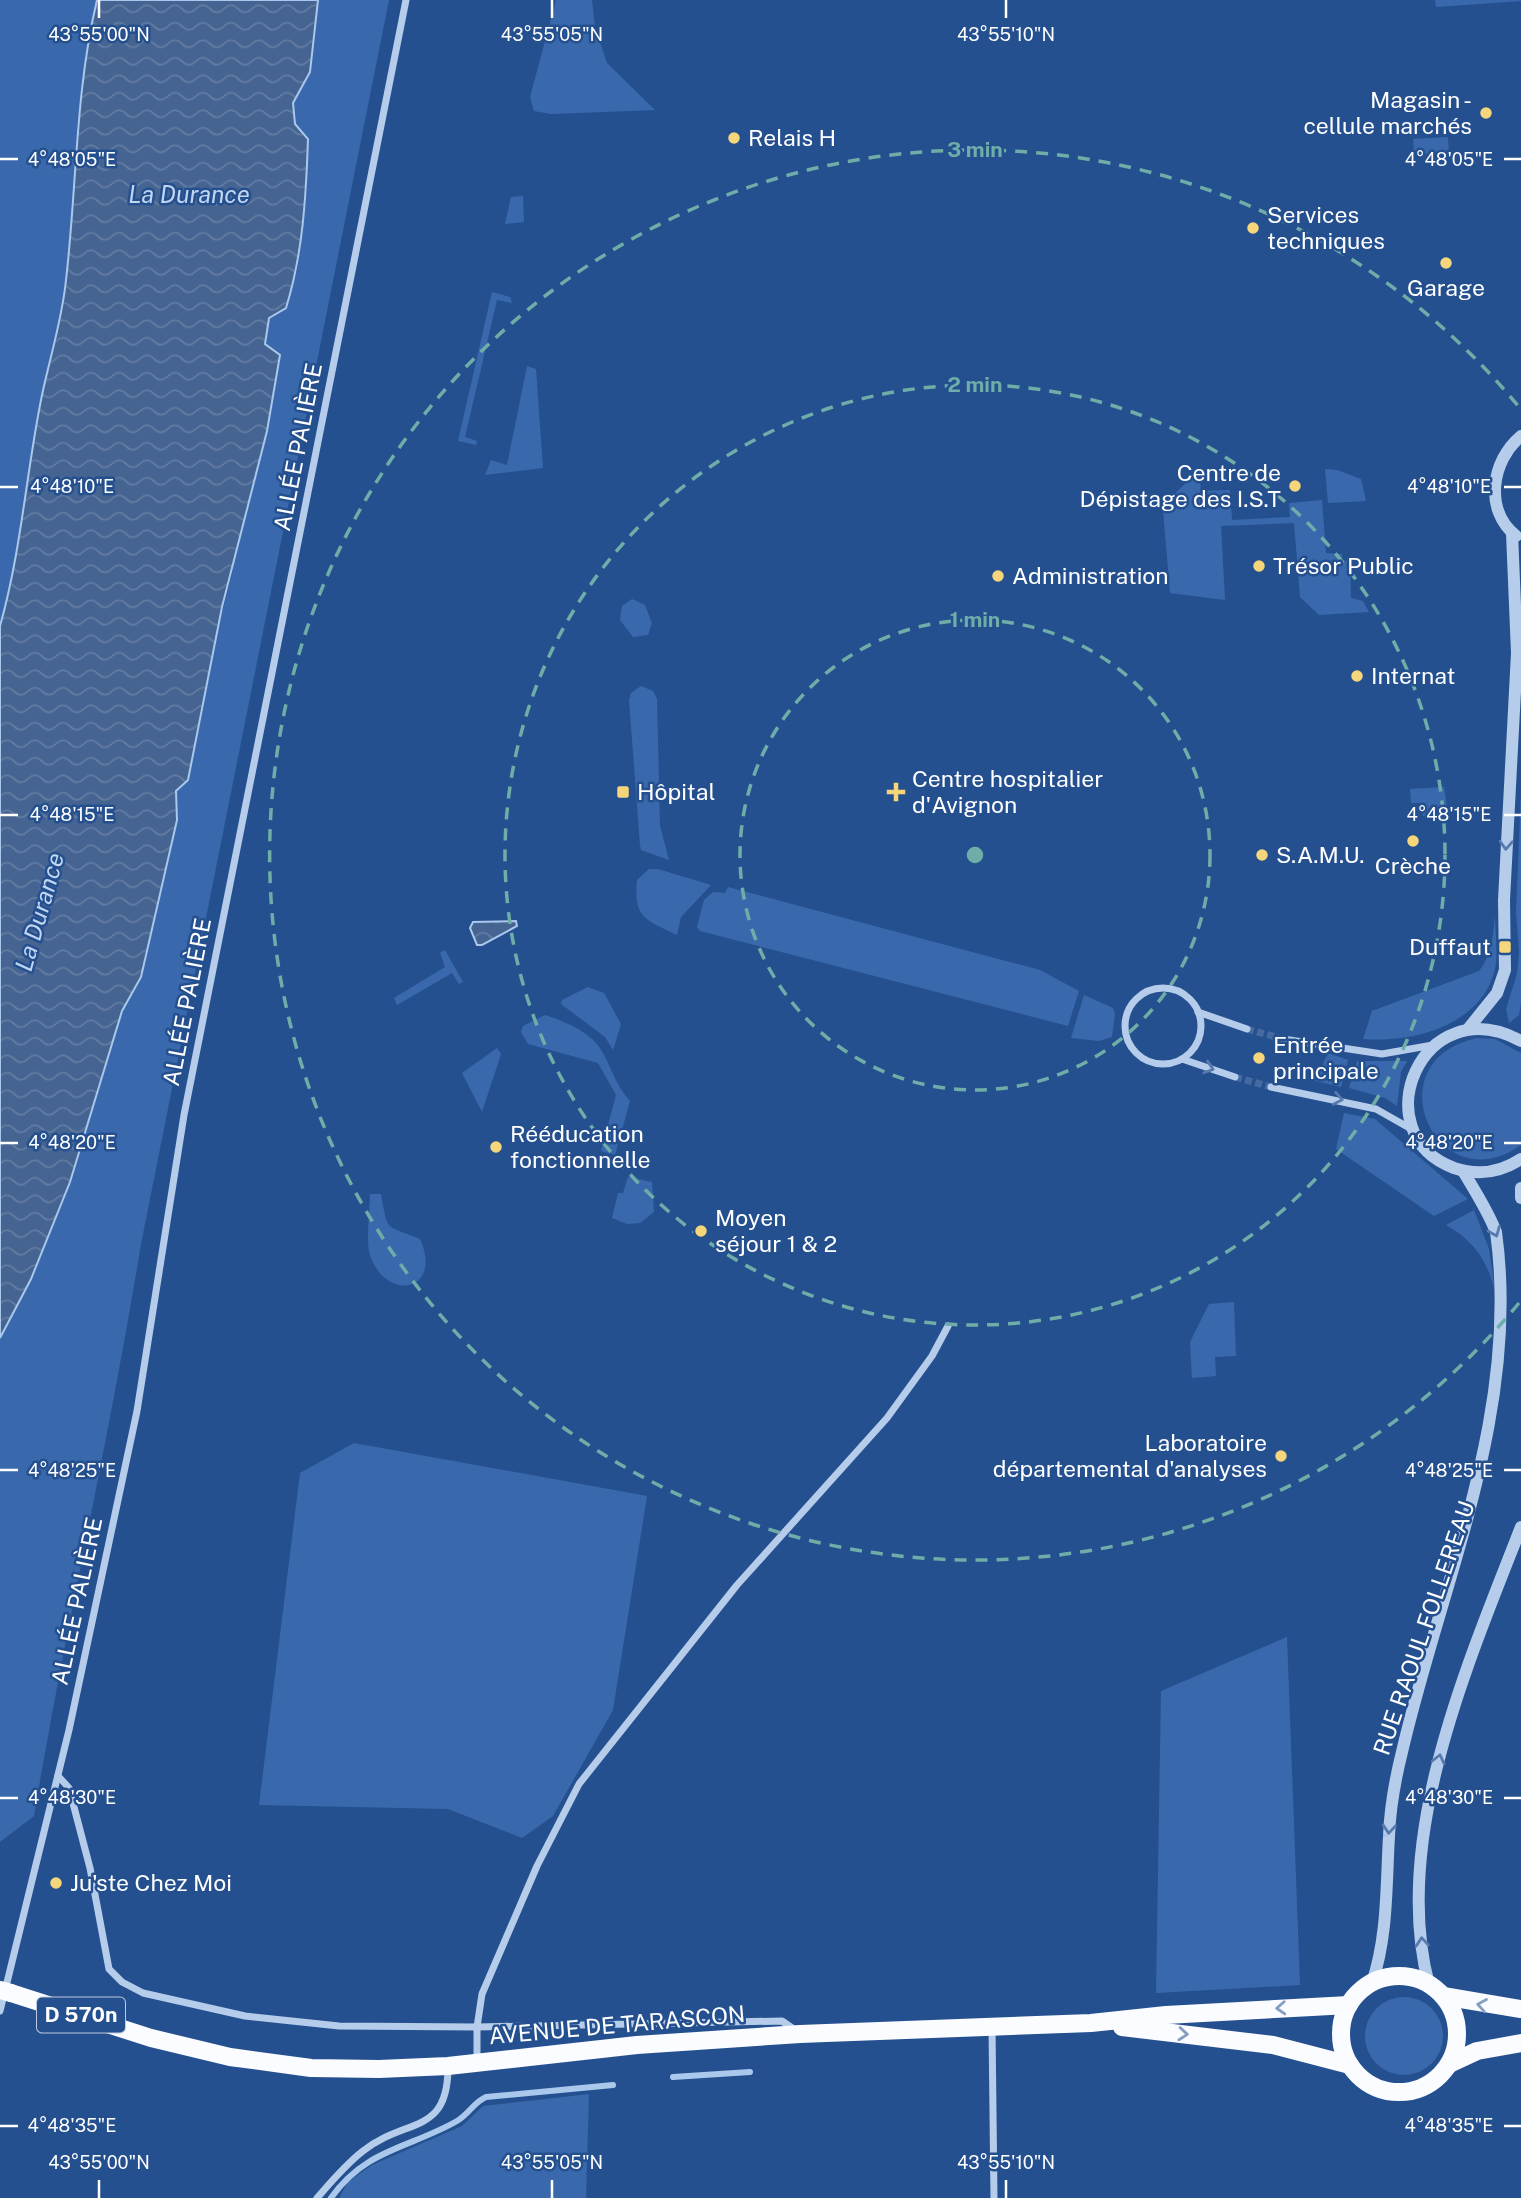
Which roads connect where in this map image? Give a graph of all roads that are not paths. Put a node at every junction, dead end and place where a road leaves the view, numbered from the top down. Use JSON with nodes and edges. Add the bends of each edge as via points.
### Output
{"nodes":[{"id":1,"x":406,"y":0,"type":"edge"},
{"id":2,"x":1521,"y":436,"type":"edge"},
{"id":3,"x":1516,"y":536,"type":"edge"},
{"id":4,"x":1198,"y":1012,"type":"junction"},
{"id":5,"x":1247,"y":1029,"type":"tunnel mouth"},
{"id":6,"x":1468,"y":1029,"type":"junction"},
{"id":7,"x":1283,"y":1038,"type":"tunnel mouth"},
{"id":8,"x":1521,"y":1041,"type":"edge"},
{"id":9,"x":1434,"y":1045,"type":"junction"},
{"id":10,"x":1182,"y":1059,"type":"junction"},
{"id":11,"x":1235,"y":1077,"type":"tunnel mouth"},
{"id":12,"x":1271,"y":1087,"type":"tunnel mouth"},
{"id":13,"x":1415,"y":1132,"type":"junction"},
{"id":14,"x":1521,"y":1160,"type":"edge"},
{"id":15,"x":1463,"y":1171,"type":"junction"},
{"id":16,"x":1521,"y":1188,"type":"edge"},
{"id":17,"x":1521,"y":1198,"type":"edge"},
{"id":18,"x":1514,"y":1311,"type":"dead end"},
{"id":19,"x":948,"y":1326,"type":"dead end"},
{"id":20,"x":1521,"y":1527,"type":"edge"},
{"id":21,"x":1477,"y":1535,"type":"dead end"},
{"id":22,"x":58,"y":1776,"type":"junction"},
{"id":23,"x":1372,"y":1983,"type":"junction"},
{"id":24,"x":1436,"y":1990,"type":"junction"},
{"id":25,"x":5,"y":1992,"type":"edge"},
{"id":26,"x":1349,"y":2005,"type":"junction"},
{"id":27,"x":1521,"y":2010,"type":"edge"},
{"id":28,"x":0,"y":2011,"type":"edge"},
{"id":29,"x":1091,"y":2023,"type":"junction"},
{"id":30,"x":992,"y":2026,"type":"junction"},
{"id":31,"x":477,"y":2027,"type":"junction"},
{"id":32,"x":800,"y":2034,"type":"junction"},
{"id":33,"x":1521,"y":2043,"type":"edge"},
{"id":34,"x":477,"y":2063,"type":"junction"},
{"id":35,"x":1449,"y":2064,"type":"junction"},
{"id":36,"x":1350,"y":2065,"type":"junction"},
{"id":37,"x":448,"y":2066,"type":"junction"},
{"id":38,"x":317,"y":2198,"type":"edge"},
{"id":39,"x":993,"y":2198,"type":"edge"}],
"edges":[{"from":1,"to":22,"type":"street","name":"ALLÉE PALIÈRE","via":[[184,1115],[137,1411]]},
{"from":2,"to":3,"type":"street","via":[[1496,474],[1497,506]]},
{"from":3,"to":6,"type":"street","one_way":true,"via":[[1517,641],[1504,901],[1505,970],[1497,993]]},
{"from":4,"to":5,"type":"street"},
{"from":4,"to":10,"type":"street","via":[[1199,1039]]},
{"from":4,"to":10,"type":"street","via":[[1182,993],[1154,989],[1140,996],[1126,1019],[1129,1043],[1138,1055],[1161,1065]]},
{"from":6,"to":8,"type":"street","via":[[1487,1028]]},
{"from":6,"to":9,"type":"street"},
{"from":7,"to":9,"type":"street","via":[[1382,1054]]},
{"from":9,"to":13,"type":"street","via":[[1416,1067],[1408,1094]]},
{"from":10,"to":11,"type":"street","one_way":true},
{"from":12,"to":13,"type":"street","one_way":true,"via":[[1376,1109]]},
{"from":13,"to":15,"type":"street","via":[[1435,1157]]},
{"from":14,"to":15,"type":"street","via":[[1495,1172]]},
{"from":15,"to":18,"type":"street","one_way":true,"via":[[1496,1231]]},
{"from":16,"to":17,"type":"street"},
{"from":19,"to":31,"type":"street","via":[[887,1418],[737,1585],[579,1784],[537,1866],[482,1994]]},
{"from":24,"to":20,"type":"street","one_way":true,"via":[[1424,1965],[1420,1900],[1428,1811],[1447,1722]]},
{"from":21,"to":23,"type":"street","name":"RUE RAOUL FOLLEREAU","one_way":true,"via":[[1402,1751],[1389,1834],[1384,1936]]},
{"from":22,"to":28,"type":"street","name":"ALLÉE PALIÈRE"},
{"from":22,"to":31,"type":"street","via":[[69,1788],[109,1969],[122,1982],[143,1993],[297,2023]]},
{"from":23,"to":24,"type":"main road","via":[[1401,1976]]},
{"from":23,"to":26,"type":"main road"},
{"from":27,"to":24,"type":"main road","one_way":true},
{"from":24,"to":35,"type":"main road","via":[[1453,2011],[1457,2029]]},
{"from":25,"to":37,"type":"main road","name":"AVENUE DE TARASCON","number":"D 570n","via":[[151,2038],[230,2057],[311,2068]]},
{"from":26,"to":29,"type":"main road","name":"AVENUE DE TARASCON","one_way":true},
{"from":26,"to":36,"type":"main road","via":[[1342,2025]]},
{"from":29,"to":30,"type":"main road","name":"AVENUE DE TARASCON"},
{"from":29,"to":36,"type":"main road","name":"AVENUE DE TARASCON","one_way":true,"via":[[1273,2045]]},
{"from":30,"to":32,"type":"main road","name":"AVENUE DE TARASCON"},
{"from":30,"to":39,"type":"street"},
{"from":31,"to":32,"type":"street","via":[[782,2021]]},
{"from":31,"to":34,"type":"street"},
{"from":32,"to":34,"type":"main road","name":"AVENUE DE TARASCON","via":[[637,2045]]},
{"from":33,"to":35,"type":"main road","via":[[1477,2051]]},
{"from":34,"to":37,"type":"main road","name":"AVENUE DE TARASCON"},
{"from":35,"to":36,"type":"main road","via":[[1425,2087],[1409,2092],[1376,2087]]},
{"from":37,"to":38,"type":"street","via":[[446,2100],[431,2118],[363,2150]]}]}
